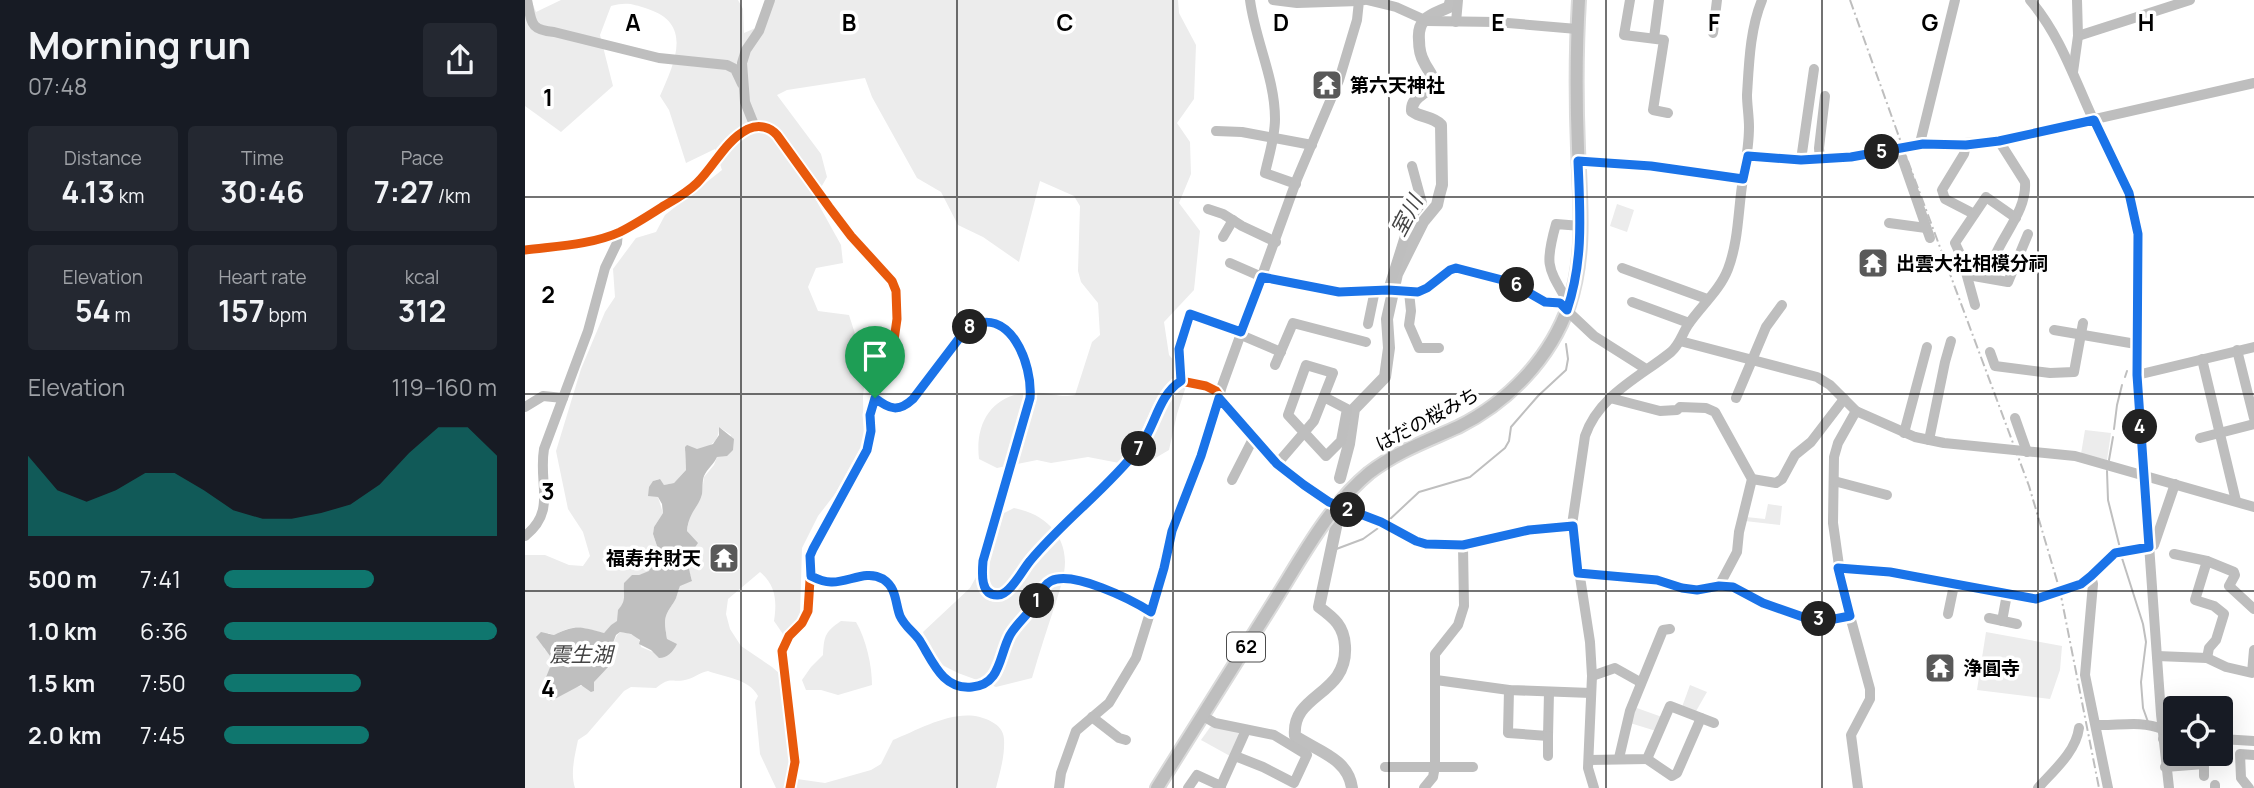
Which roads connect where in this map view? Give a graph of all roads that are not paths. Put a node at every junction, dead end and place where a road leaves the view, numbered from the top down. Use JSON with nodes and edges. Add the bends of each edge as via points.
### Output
{"nodes":[{"id":1,"x":527,"y":0,"type":"edge"},
{"id":2,"x":770,"y":0,"type":"edge"},
{"id":3,"x":1250,"y":0,"type":"edge"},
{"id":4,"x":1273,"y":0,"type":"edge"},
{"id":5,"x":1363,"y":0,"type":"edge"},
{"id":6,"x":1458,"y":0,"type":"edge"},
{"id":7,"x":1579,"y":0,"type":"edge"},
{"id":8,"x":1630,"y":0,"type":"edge"},
{"id":9,"x":1659,"y":0,"type":"edge"},
{"id":10,"x":1717,"y":0,"type":"edge"},
{"id":11,"x":1762,"y":0,"type":"edge"},
{"id":12,"x":1955,"y":0,"type":"edge"},
{"id":13,"x":2030,"y":0,"type":"edge"},
{"id":14,"x":2077,"y":0,"type":"edge"},
{"id":15,"x":2190,"y":0,"type":"edge"},
{"id":16,"x":1319,"y":1,"type":"edge"},
{"id":17,"x":1399,"y":3,"type":"edge"},
{"id":18,"x":1456,"y":22,"type":"junction"},
{"id":19,"x":1577,"y":29,"type":"junction"},
{"id":20,"x":1716,"y":29,"type":"dead end"},
{"id":21,"x":2078,"y":36,"type":"junction"},
{"id":22,"x":1654,"y":38,"type":"junction"},
{"id":23,"x":1814,"y":69,"type":"dead end"},
{"id":24,"x":2073,"y":73,"type":"junction"},
{"id":25,"x":2254,"y":83,"type":"edge"},
{"id":26,"x":742,"y":84,"type":"junction"},
{"id":27,"x":1825,"y":96,"type":"dead end"},
{"id":28,"x":1668,"y":113,"type":"dead end"},
{"id":29,"x":2094,"y":120,"type":"junction"},
{"id":30,"x":755,"y":127,"type":"junction"},
{"id":31,"x":1216,"y":131,"type":"dead end"},
{"id":32,"x":1272,"y":138,"type":"junction"},
{"id":33,"x":1999,"y":141,"type":"junction"},
{"id":34,"x":1923,"y":144,"type":"junction"},
{"id":35,"x":1312,"y":145,"type":"junction"},
{"id":36,"x":1966,"y":145,"type":"junction"},
{"id":37,"x":1899,"y":149,"type":"junction"},
{"id":38,"x":1748,"y":156,"type":"junction"},
{"id":39,"x":1801,"y":160,"type":"junction"},
{"id":40,"x":1820,"y":160,"type":"junction"},
{"id":41,"x":1578,"y":161,"type":"junction"},
{"id":42,"x":1412,"y":166,"type":"dead end"},
{"id":43,"x":1743,"y":179,"type":"junction"},
{"id":44,"x":1296,"y":184,"type":"junction"},
{"id":45,"x":1208,"y":209,"type":"dead end"},
{"id":46,"x":1974,"y":214,"type":"junction"},
{"id":47,"x":2016,"y":218,"type":"junction"},
{"id":48,"x":1233,"y":220,"type":"junction"},
{"id":49,"x":1889,"y":223,"type":"dead end"},
{"id":50,"x":1581,"y":226,"type":"junction"},
{"id":51,"x":618,"y":232,"type":"junction"},
{"id":52,"x":2028,"y":234,"type":"dead end"},
{"id":53,"x":1223,"y":237,"type":"dead end"},
{"id":54,"x":1276,"y":242,"type":"junction"},
{"id":55,"x":1389,"y":244,"type":"dead end"},
{"id":56,"x":1401,"y":248,"type":"junction"},
{"id":57,"x":525,"y":250,"type":"edge"},
{"id":58,"x":1230,"y":263,"type":"dead end"},
{"id":59,"x":1622,"y":268,"type":"dead end"},
{"id":60,"x":1968,"y":275,"type":"junction"},
{"id":61,"x":1262,"y":277,"type":"junction"},
{"id":62,"x":1988,"y":278,"type":"junction"},
{"id":63,"x":1375,"y":290,"type":"junction"},
{"id":64,"x":1396,"y":291,"type":"junction"},
{"id":65,"x":1707,"y":299,"type":"junction"},
{"id":66,"x":1632,"y":302,"type":"dead end"},
{"id":67,"x":1975,"y":305,"type":"dead end"},
{"id":68,"x":1568,"y":307,"type":"junction"},
{"id":69,"x":1782,"y":311,"type":"dead end"},
{"id":70,"x":1689,"y":323,"type":"junction"},
{"id":71,"x":2083,"y":323,"type":"dead end"},
{"id":72,"x":1369,"y":324,"type":"dead end"},
{"id":73,"x":2054,"y":330,"type":"dead end"},
{"id":74,"x":1241,"y":334,"type":"junction"},
{"id":75,"x":2081,"y":335,"type":"junction"},
{"id":76,"x":1680,"y":341,"type":"junction"},
{"id":77,"x":1951,"y":341,"type":"dead end"},
{"id":78,"x":1366,"y":342,"type":"dead end"},
{"id":79,"x":2136,"y":344,"type":"junction"},
{"id":80,"x":2254,"y":346,"type":"edge"},
{"id":81,"x":1439,"y":348,"type":"dead end"},
{"id":82,"x":2237,"y":351,"type":"junction"},
{"id":83,"x":1281,"y":352,"type":"junction"},
{"id":84,"x":1990,"y":352,"type":"dead end"},
{"id":85,"x":2201,"y":359,"type":"junction"},
{"id":86,"x":1753,"y":360,"type":"junction"},
{"id":87,"x":1945,"y":362,"type":"junction"},
{"id":88,"x":1275,"y":365,"type":"dead end"},
{"id":89,"x":1646,"y":369,"type":"junction"},
{"id":90,"x":2137,"y":375,"type":"junction"},
{"id":91,"x":1181,"y":381,"type":"junction"},
{"id":92,"x":1740,"y":395,"type":"dead end"},
{"id":93,"x":563,"y":397,"type":"junction"},
{"id":94,"x":1324,"y":397,"type":"junction"},
{"id":95,"x":875,"y":398,"type":"junction"},
{"id":96,"x":1219,"y":398,"type":"junction"},
{"id":97,"x":1610,"y":398,"type":"junction"},
{"id":98,"x":1844,"y":399,"type":"junction"},
{"id":99,"x":525,"y":407,"type":"edge"},
{"id":100,"x":1856,"y":411,"type":"junction"},
{"id":101,"x":2015,"y":418,"type":"dead end"},
{"id":102,"x":2254,"y":418,"type":"edge"},
{"id":103,"x":2254,"y":424,"type":"edge"},
{"id":104,"x":1304,"y":433,"type":"junction"},
{"id":105,"x":1904,"y":433,"type":"junction"},
{"id":106,"x":2219,"y":433,"type":"junction"},
{"id":107,"x":1254,"y":437,"type":"junction"},
{"id":108,"x":2200,"y":438,"type":"dead end"},
{"id":109,"x":1929,"y":440,"type":"junction"},
{"id":110,"x":2027,"y":452,"type":"junction"},
{"id":111,"x":1277,"y":464,"type":"junction"},
{"id":112,"x":1231,"y":475,"type":"dead end"},
{"id":113,"x":2144,"y":475,"type":"junction"},
{"id":114,"x":1752,"y":479,"type":"junction"},
{"id":115,"x":1834,"y":481,"type":"junction"},
{"id":116,"x":2175,"y":484,"type":"junction"},
{"id":117,"x":1887,"y":495,"type":"dead end"},
{"id":118,"x":2236,"y":501,"type":"junction"},
{"id":119,"x":1336,"y":506,"type":"junction"},
{"id":120,"x":2254,"y":506,"type":"edge"},
{"id":121,"x":1573,"y":526,"type":"junction"},
{"id":122,"x":525,"y":536,"type":"edge"},
{"id":123,"x":1463,"y":545,"type":"junction"},
{"id":124,"x":2149,"y":547,"type":"junction"},
{"id":125,"x":2174,"y":554,"type":"dead end"},
{"id":126,"x":2207,"y":561,"type":"junction"},
{"id":127,"x":1838,"y":568,"type":"junction"},
{"id":128,"x":1578,"y":573,"type":"junction"},
{"id":129,"x":811,"y":576,"type":"junction"},
{"id":130,"x":2091,"y":576,"type":"junction"},
{"id":131,"x":1956,"y":584,"type":"junction"},
{"id":132,"x":1719,"y":586,"type":"junction"},
{"id":133,"x":2007,"y":594,"type":"junction"},
{"id":134,"x":2254,"y":609,"type":"edge"},
{"id":135,"x":1151,"y":612,"type":"junction"},
{"id":136,"x":1948,"y":614,"type":"dead end"},
{"id":137,"x":1850,"y":616,"type":"junction"},
{"id":138,"x":1989,"y":618,"type":"dead end"},
{"id":139,"x":2002,"y":621,"type":"junction"},
{"id":140,"x":2017,"y":624,"type":"dead end"},
{"id":141,"x":1670,"y":629,"type":"dead end"},
{"id":142,"x":2254,"y":650,"type":"edge"},
{"id":143,"x":2157,"y":656,"type":"junction"},
{"id":144,"x":2207,"y":658,"type":"junction"},
{"id":145,"x":1592,"y":676,"type":"junction"},
{"id":146,"x":1436,"y":680,"type":"junction"},
{"id":147,"x":1640,"y":682,"type":"junction"},
{"id":148,"x":1509,"y":690,"type":"junction"},
{"id":149,"x":1549,"y":692,"type":"junction"},
{"id":150,"x":1591,"y":693,"type":"junction"},
{"id":151,"x":1203,"y":716,"type":"junction"},
{"id":152,"x":1092,"y":717,"type":"junction"},
{"id":153,"x":1701,"y":718,"type":"junction"},
{"id":154,"x":1714,"y":723,"type":"dead end"},
{"id":155,"x":2096,"y":725,"type":"junction"},
{"id":156,"x":2079,"y":728,"type":"dead end"},
{"id":157,"x":1246,"y":730,"type":"junction"},
{"id":158,"x":2163,"y":734,"type":"joint"},
{"id":159,"x":1548,"y":736,"type":"junction"},
{"id":160,"x":1121,"y":740,"type":"dead end"},
{"id":161,"x":2233,"y":740,"type":"edge"},
{"id":162,"x":2254,"y":741,"type":"edge"},
{"id":163,"x":2254,"y":755,"type":"edge"},
{"id":164,"x":1235,"y":756,"type":"junction"},
{"id":165,"x":1548,"y":756,"type":"dead end"},
{"id":166,"x":1619,"y":758,"type":"junction"},
{"id":167,"x":1647,"y":759,"type":"junction"},
{"id":168,"x":1588,"y":760,"type":"junction"},
{"id":169,"x":1435,"y":766,"type":"junction"},
{"id":170,"x":1473,"y":766,"type":"dead end"},
{"id":171,"x":2170,"y":766,"type":"edge"},
{"id":172,"x":2204,"y":766,"type":"edge"},
{"id":173,"x":1385,"y":767,"type":"dead end"},
{"id":174,"x":2165,"y":767,"type":"joint"},
{"id":175,"x":2204,"y":776,"type":"dead end"},
{"id":176,"x":1221,"y":787,"type":"edge"},
{"id":177,"x":1593,"y":787,"type":"edge"},
{"id":178,"x":790,"y":788,"type":"edge"},
{"id":179,"x":1059,"y":788,"type":"edge"},
{"id":180,"x":1157,"y":788,"type":"edge"},
{"id":181,"x":1188,"y":788,"type":"edge"},
{"id":182,"x":1424,"y":788,"type":"edge"},
{"id":183,"x":1858,"y":788,"type":"edge"},
{"id":184,"x":2038,"y":788,"type":"edge"},
{"id":185,"x":2108,"y":788,"type":"edge"},
{"id":186,"x":2168,"y":788,"type":"edge"},
{"id":187,"x":2249,"y":788,"type":"edge"}],
"edges":[{"from":1,"to":26,"type":"street","via":[[534,27],[540,31],[659,58],[727,65],[735,69]]},
{"from":2,"to":26,"type":"street","via":[[744,57]]},
{"from":3,"to":32,"type":"street","via":[[1268,71],[1275,118]]},
{"from":4,"to":16,"type":"street"},
{"from":5,"to":16,"type":"street"},
{"from":5,"to":17,"type":"street"},
{"from":5,"to":35,"type":"street","via":[[1339,80]]},
{"from":6,"to":18,"type":"street"},
{"from":7,"to":19,"type":"main road","name":"はだの桜みち","number":"62"},
{"from":8,"to":22,"type":"street","via":[[1624,35]]},
{"from":9,"to":22,"type":"street"},
{"from":10,"to":20,"type":"street"},
{"from":11,"to":38,"type":"street","via":[[1753,31],[1747,96]]},
{"from":12,"to":34,"type":"street"},
{"from":13,"to":24,"type":"street","via":[[2043,15]]},
{"from":14,"to":21,"type":"street"},
{"from":15,"to":21,"type":"street"},
{"from":17,"to":18,"type":"street","via":[[1422,19]]},
{"from":18,"to":19,"type":"street"},
{"from":19,"to":41,"type":"main road","name":"はだの桜みち","number":"62"},
{"from":21,"to":24,"type":"street"},
{"from":22,"to":28,"type":"street","via":[[1664,40],[1653,110]]},
{"from":23,"to":39,"type":"street"},
{"from":24,"to":29,"type":"street"},
{"from":25,"to":29,"type":"street"},
{"from":26,"to":30,"type":"street"},
{"from":27,"to":40,"type":"street"},
{"from":29,"to":33,"type":"street"},
{"from":29,"to":79,"type":"street","via":[[2129,193],[2135,216]]},
{"from":30,"to":51,"type":"street","via":[[732,141],[686,192]]},
{"from":30,"to":95,"type":"street","via":[[778,135],[828,207],[892,281],[897,319],[894,340]]},
{"from":31,"to":32,"type":"street"},
{"from":32,"to":35,"type":"street"},
{"from":32,"to":44,"type":"street","via":[[1265,173]]},
{"from":33,"to":36,"type":"street"},
{"from":33,"to":47,"type":"street","via":[[2025,182]]},
{"from":34,"to":36,"type":"street"},
{"from":34,"to":37,"type":"street"},
{"from":35,"to":44,"type":"street"},
{"from":36,"to":46,"type":"street","via":[[1942,190],[1945,199]]},
{"from":37,"to":40,"type":"street"},
{"from":37,"to":49,"type":"street","via":[[1928,233]]},
{"from":38,"to":39,"type":"street"},
{"from":38,"to":43,"type":"street"},
{"from":39,"to":40,"type":"street"},
{"from":41,"to":43,"type":"street"},
{"from":41,"to":50,"type":"main road","name":"はだの桜みち","number":"62"},
{"from":42,"to":56,"type":"street","via":[[1422,203],[1411,217]]},
{"from":43,"to":65,"type":"street","via":[[1730,264]]},
{"from":44,"to":54,"type":"street"},
{"from":45,"to":48,"type":"street"},
{"from":46,"to":47,"type":"street","via":[[1986,197]]},
{"from":46,"to":60,"type":"street","via":[[1955,243]]},
{"from":47,"to":62,"type":"street"},
{"from":48,"to":53,"type":"street"},
{"from":48,"to":54,"type":"street"},
{"from":50,"to":68,"type":"main road","name":"はだの桜みち","number":"62","via":[[1577,275]]},
{"from":50,"to":68,"type":"street","via":[[1556,224],[1548,261]]},
{"from":51,"to":57,"type":"street"},
{"from":51,"to":93,"type":"street"},
{"from":52,"to":62,"type":"street","via":[[2007,287]]},
{"from":54,"to":61,"type":"street"},
{"from":55,"to":56,"type":"street"},
{"from":56,"to":64,"type":"street"},
{"from":58,"to":61,"type":"street"},
{"from":59,"to":65,"type":"street"},
{"from":60,"to":62,"type":"street"},
{"from":60,"to":67,"type":"street"},
{"from":61,"to":63,"type":"street","via":[[1339,292]]},
{"from":61,"to":74,"type":"street"},
{"from":63,"to":64,"type":"street"},
{"from":63,"to":72,"type":"street"},
{"from":64,"to":68,"type":"street","via":[[1418,292],[1456,268],[1510,282],[1545,302]]},
{"from":64,"to":81,"type":"street","via":[[1411,311],[1409,325],[1419,348]]},
{"from":65,"to":70,"type":"street"},
{"from":66,"to":70,"type":"street"},
{"from":68,"to":89,"type":"street","via":[[1594,336]]},
{"from":68,"to":119,"type":"main road","name":"はだの桜みち","number":"62","via":[[1547,349],[1512,390],[1480,415],[1386,461]]},
{"from":69,"to":86,"type":"street","via":[[1766,327]]},
{"from":70,"to":76,"type":"street"},
{"from":71,"to":75,"type":"street"},
{"from":73,"to":75,"type":"street"},
{"from":74,"to":83,"type":"street"},
{"from":74,"to":91,"type":"street","via":[[1190,314],[1179,349]]},
{"from":74,"to":96,"type":"street"},
{"from":75,"to":79,"type":"street"},
{"from":75,"to":84,"type":"street","via":[[2074,372],[1995,366]]},
{"from":76,"to":86,"type":"street"},
{"from":76,"to":89,"type":"street"},
{"from":77,"to":87,"type":"street"},
{"from":78,"to":83,"type":"street","via":[[1293,323]]},
{"from":79,"to":90,"type":"street"},
{"from":80,"to":82,"type":"street"},
{"from":82,"to":85,"type":"street"},
{"from":82,"to":102,"type":"street"},
{"from":83,"to":88,"type":"street"},
{"from":85,"to":90,"type":"street"},
{"from":85,"to":106,"type":"street"},
{"from":86,"to":92,"type":"street"},
{"from":86,"to":98,"type":"street","via":[[1817,377]]},
{"from":87,"to":105,"type":"street","via":[[1926,352]]},
{"from":87,"to":109,"type":"street"},
{"from":89,"to":97,"type":"street"},
{"from":90,"to":113,"type":"street"},
{"from":91,"to":95,"type":"street","via":[[1167,394],[1132,456],[999,596],[985,588],[983,561],[1031,386],[1012,336],[991,322],[967,328],[906,406],[886,407]]},
{"from":91,"to":96,"type":"street","via":[[1206,386]]},
{"from":93,"to":99,"type":"street","via":[[543,396]]},
{"from":93,"to":122,"type":"street","via":[[542,460],[544,511]]},
{"from":94,"to":104,"type":"street"},
{"from":94,"to":104,"type":"street","via":[[1347,409],[1341,441],[1326,456]]},
{"from":94,"to":104,"type":"street","via":[[1333,373],[1306,365],[1288,415]]},
{"from":95,"to":129,"type":"street","via":[[867,450],[813,549]]},
{"from":96,"to":107,"type":"street"},
{"from":96,"to":135,"type":"street","via":[[1172,531]]},
{"from":97,"to":114,"type":"street","via":[[1660,411],[1693,407],[1715,412]]},
{"from":97,"to":121,"type":"street","via":[[1599,407],[1585,436]]},
{"from":98,"to":100,"type":"street"},
{"from":98,"to":114,"type":"street","via":[[1795,455],[1782,479]]},
{"from":100,"to":105,"type":"street"},
{"from":100,"to":115,"type":"street","via":[[1836,450]]},
{"from":101,"to":110,"type":"street"},
{"from":103,"to":106,"type":"street"},
{"from":104,"to":111,"type":"street"},
{"from":105,"to":109,"type":"street"},
{"from":106,"to":108,"type":"street"},
{"from":106,"to":118,"type":"street"},
{"from":107,"to":111,"type":"street"},
{"from":107,"to":112,"type":"street"},
{"from":109,"to":110,"type":"street"},
{"from":110,"to":113,"type":"street","via":[[2075,456]]},
{"from":111,"to":119,"type":"street"},
{"from":113,"to":116,"type":"street"},
{"from":113,"to":124,"type":"street"},
{"from":114,"to":132,"type":"street","via":[[1737,552]]},
{"from":115,"to":117,"type":"street"},
{"from":115,"to":127,"type":"street"},
{"from":116,"to":118,"type":"street"},
{"from":116,"to":124,"type":"street","via":[[2154,545]]},
{"from":118,"to":120,"type":"street"},
{"from":119,"to":123,"type":"street","via":[[1426,544]]},
{"from":119,"to":151,"type":"main road","name":"はだの桜みち","number":"62"},
{"from":121,"to":123,"type":"street","via":[[1529,530]]},
{"from":121,"to":128,"type":"street"},
{"from":123,"to":146,"type":"street","via":[[1464,606],[1458,625],[1435,654]]},
{"from":124,"to":130,"type":"street","via":[[2115,553]]},
{"from":124,"to":143,"type":"street"},
{"from":125,"to":126,"type":"street"},
{"from":126,"to":134,"type":"street","via":[[2235,572],[2229,586]]},
{"from":126,"to":144,"type":"street","via":[[2196,600],[2224,614]]},
{"from":127,"to":131,"type":"street"},
{"from":127,"to":137,"type":"street"},
{"from":128,"to":132,"type":"street","via":[[1657,580],[1697,590]]},
{"from":128,"to":145,"type":"street"},
{"from":129,"to":135,"type":"street","via":[[830,582],[874,575],[884,579],[892,587],[905,625],[939,673],[953,685],[971,688],[991,680],[1011,633],[1050,581],[1066,578],[1106,590]]},
{"from":129,"to":178,"type":"street","via":[[805,618],[782,651],[795,762]]},
{"from":130,"to":133,"type":"street","via":[[2081,584],[2036,599]]},
{"from":130,"to":155,"type":"street","via":[[2085,675]]},
{"from":131,"to":133,"type":"street"},
{"from":131,"to":136,"type":"street"},
{"from":132,"to":137,"type":"street","via":[[1733,587],[1763,603],[1812,619]]},
{"from":133,"to":139,"type":"street"},
{"from":135,"to":152,"type":"street","via":[[1129,673],[1109,703]]},
{"from":137,"to":183,"type":"street","via":[[1871,689],[1851,735]]},
{"from":138,"to":139,"type":"street"},
{"from":139,"to":140,"type":"street"},
{"from":141,"to":147,"type":"street","via":[[1663,630]]},
{"from":142,"to":144,"type":"street","via":[[2252,673]]},
{"from":143,"to":144,"type":"street"},
{"from":143,"to":158,"type":"street"},
{"from":145,"to":147,"type":"street","via":[[1615,668]]},
{"from":145,"to":150,"type":"street"},
{"from":146,"to":148,"type":"street"},
{"from":146,"to":169,"type":"street"},
{"from":147,"to":166,"type":"street"},
{"from":148,"to":149,"type":"street"},
{"from":148,"to":159,"type":"street","via":[[1508,733]]},
{"from":149,"to":150,"type":"street"},
{"from":149,"to":159,"type":"street"},
{"from":150,"to":168,"type":"street"},
{"from":151,"to":157,"type":"street"},
{"from":151,"to":180,"type":"main road","name":"はだの桜みち","number":"62"},
{"from":152,"to":160,"type":"street"},
{"from":152,"to":179,"type":"street","via":[[1076,731]]},
{"from":153,"to":154,"type":"street"},
{"from":153,"to":167,"type":"street","via":[[1670,706]]},
{"from":153,"to":167,"type":"street","via":[[1677,773],[1672,776]]},
{"from":155,"to":158,"type":"street","via":[[2154,726]]},
{"from":155,"to":185,"type":"street"},
{"from":156,"to":184,"type":"street","via":[[2067,754]]},
{"from":157,"to":164,"type":"street"},
{"from":157,"to":164,"type":"street","via":[[1274,735],[1307,755],[1294,783]]},
{"from":159,"to":165,"type":"street"},
{"from":161,"to":162,"type":"street"},
{"from":163,"to":187,"type":"street","via":[[2240,754],[2241,778]]},
{"from":164,"to":176,"type":"street"},
{"from":166,"to":167,"type":"street"},
{"from":166,"to":168,"type":"street"},
{"from":168,"to":177,"type":"street"},
{"from":169,"to":170,"type":"street"},
{"from":169,"to":173,"type":"street"},
{"from":169,"to":182,"type":"street"},
{"from":171,"to":174,"type":"street"},
{"from":172,"to":175,"type":"street"},
{"from":174,"to":186,"type":"street"},
{"from":176,"to":181,"type":"street","via":[[1196,775]]}]}
